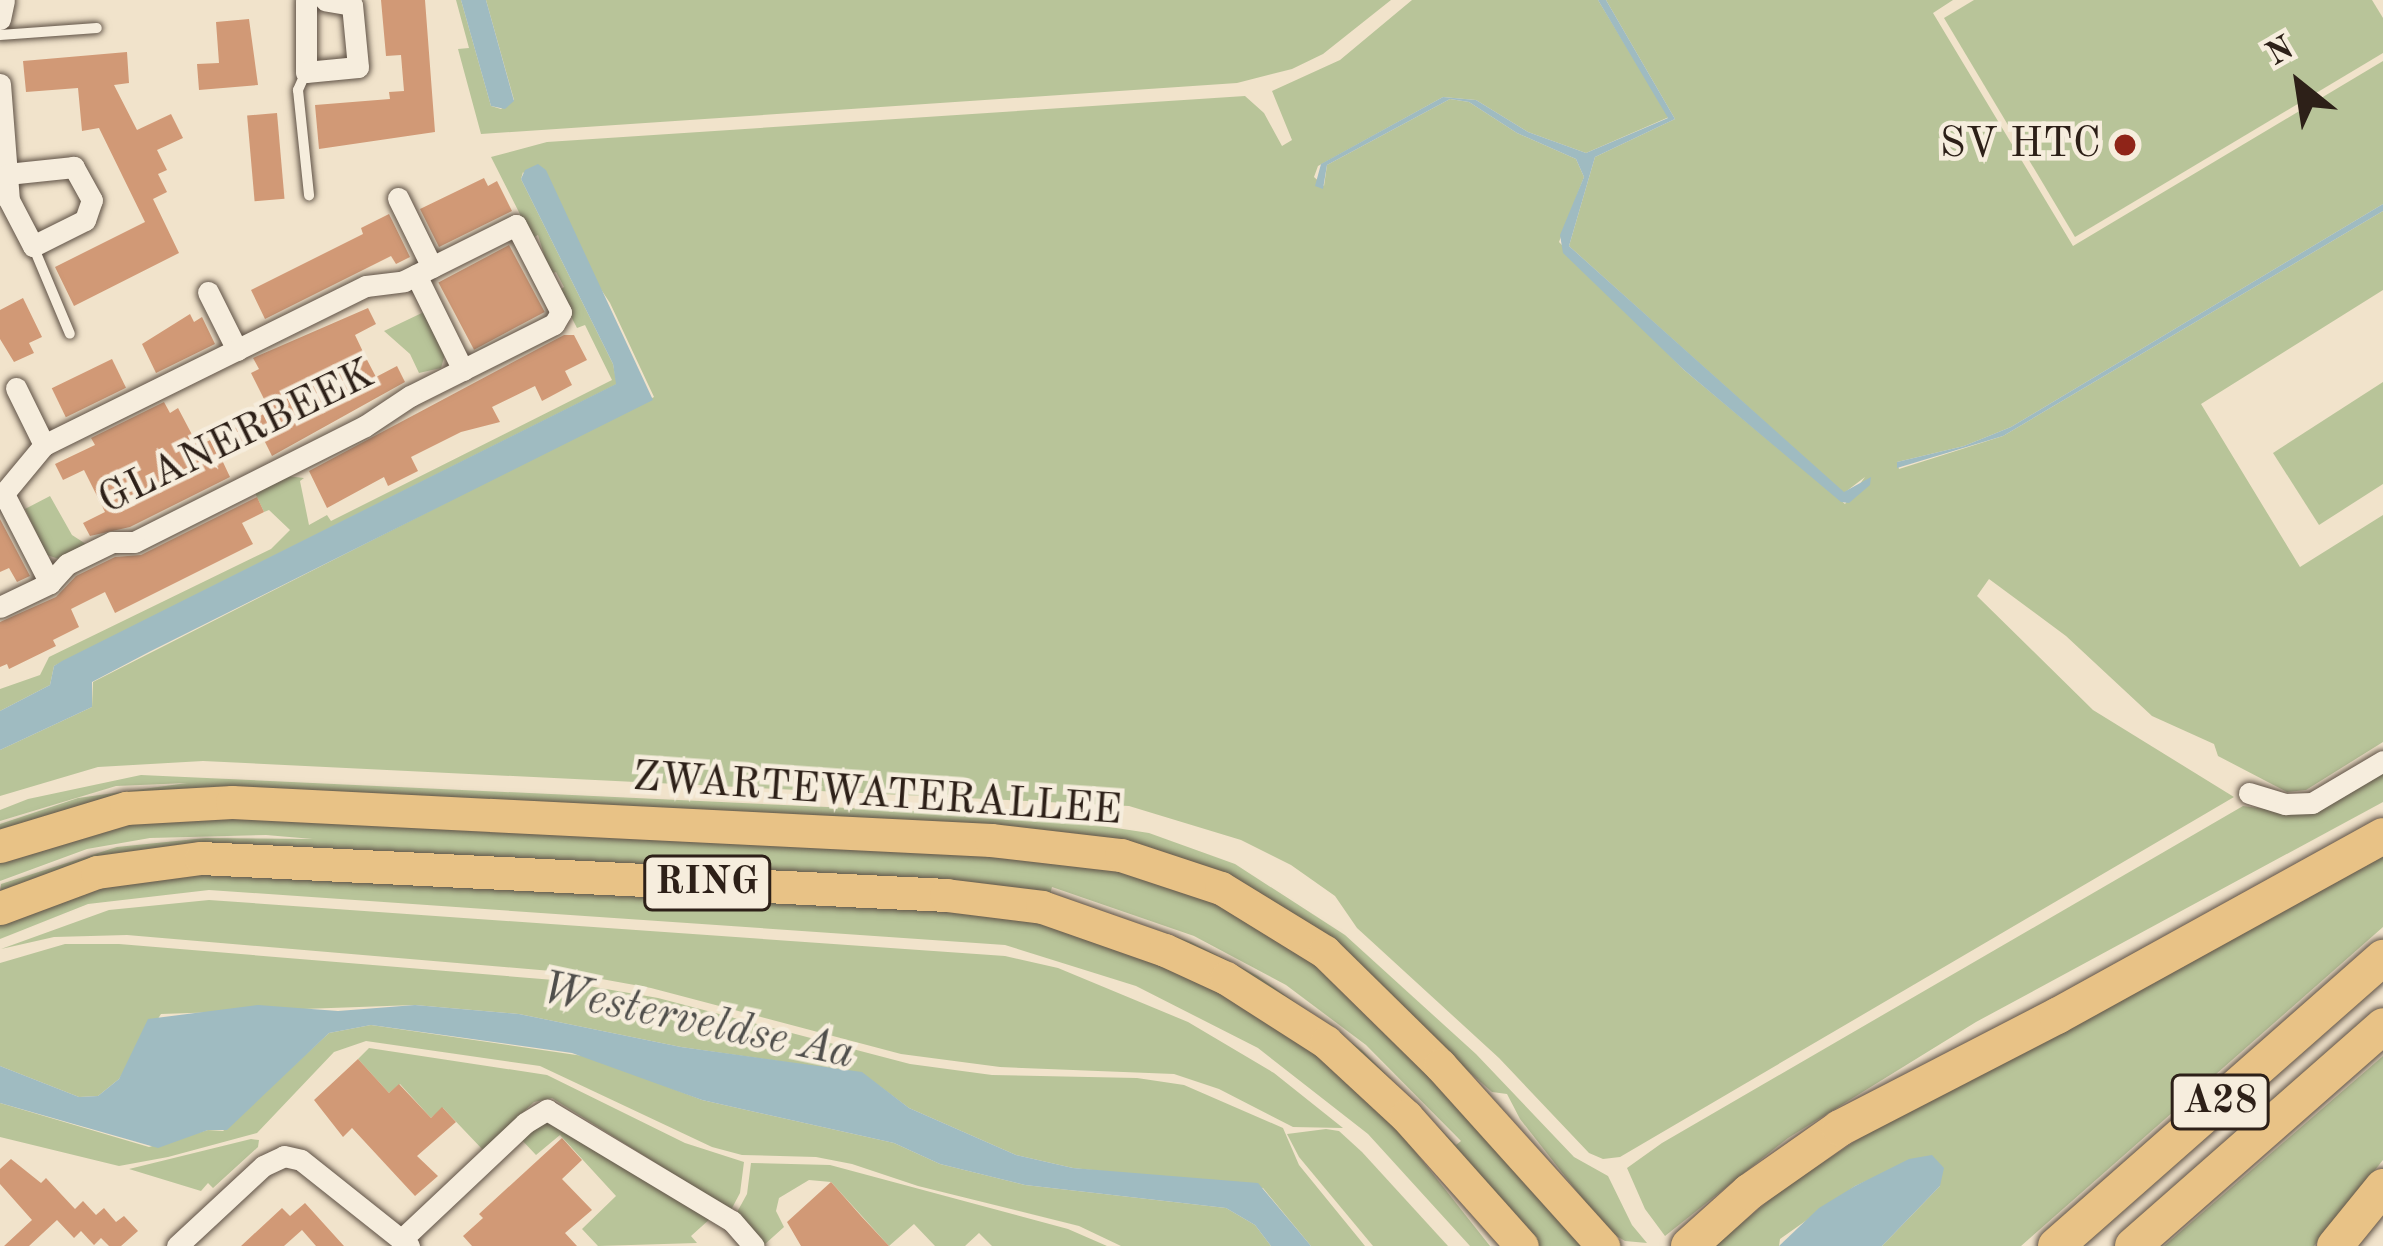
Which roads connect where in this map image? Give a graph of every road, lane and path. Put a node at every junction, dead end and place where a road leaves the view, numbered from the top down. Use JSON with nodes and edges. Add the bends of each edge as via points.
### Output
{"nodes":[{"id":1,"x":4,"y":0,"type":"edge"},
{"id":2,"x":306,"y":0,"type":"edge"},
{"id":3,"x":325,"y":0,"type":"edge"},
{"id":4,"x":0,"y":20,"type":"edge"},
{"id":5,"x":97,"y":28,"type":"dead end"},
{"id":6,"x":0,"y":35,"type":"edge"},
{"id":7,"x":306,"y":72,"type":"junction"},
{"id":8,"x":0,"y":84,"type":"edge"},
{"id":9,"x":1,"y":117,"type":"edge"},
{"id":10,"x":7,"y":174,"type":"junction"},
{"id":11,"x":309,"y":195,"type":"dead end"},
{"id":12,"x":398,"y":198,"type":"dead end"},
{"id":13,"x":33,"y":246,"type":"junction"},
{"id":14,"x":424,"y":271,"type":"junction"},
{"id":15,"x":208,"y":292,"type":"dead end"},
{"id":16,"x":70,"y":334,"type":"dead end"},
{"id":17,"x":237,"y":350,"type":"junction"},
{"id":18,"x":463,"y":370,"type":"junction"},
{"id":19,"x":16,"y":388,"type":"dead end"},
{"id":20,"x":44,"y":446,"type":"junction"},
{"id":21,"x":2,"y":497,"type":"edge"},
{"id":22,"x":50,"y":583,"type":"junction"},
{"id":23,"x":0,"y":608,"type":"edge"},
{"id":24,"x":2383,"y":761,"type":"edge"},
{"id":25,"x":2249,"y":794,"type":"dead end"},
{"id":26,"x":2383,"y":836,"type":"edge"},
{"id":27,"x":0,"y":846,"type":"edge"},
{"id":28,"x":0,"y":908,"type":"edge"},
{"id":29,"x":2383,"y":958,"type":"edge"},
{"id":30,"x":2383,"y":1026,"type":"edge"},
{"id":31,"x":2383,"y":1187,"type":"edge"},
{"id":32,"x":405,"y":1243,"type":"edge"},
{"id":33,"x":177,"y":1246,"type":"edge"},
{"id":34,"x":754,"y":1246,"type":"edge"},
{"id":35,"x":1522,"y":1246,"type":"edge"},
{"id":36,"x":1603,"y":1246,"type":"edge"},
{"id":37,"x":1689,"y":1246,"type":"edge"},
{"id":38,"x":2056,"y":1246,"type":"edge"},
{"id":39,"x":2133,"y":1246,"type":"edge"},
{"id":40,"x":2335,"y":1246,"type":"edge"}],
"edges":[{"from":1,"to":4,"type":"street"},
{"from":2,"to":7,"type":"street"},
{"from":3,"to":7,"type":"street","via":[[352,5],[358,67]]},
{"from":5,"to":6,"type":"lane"},
{"from":7,"to":11,"type":"lane","via":[[298,90]]},
{"from":8,"to":9,"type":"street"},
{"from":9,"to":10,"type":"street"},
{"from":10,"to":13,"type":"street","via":[[9,200]]},
{"from":10,"to":13,"type":"street","via":[[74,167],[92,200],[85,220]]},
{"from":12,"to":14,"type":"street"},
{"from":13,"to":16,"type":"lane"},
{"from":14,"to":17,"type":"street","name":"GLANERBEEK","via":[[366,286]]},
{"from":14,"to":18,"type":"street"},
{"from":14,"to":18,"type":"street","name":"GLANERBEEK","via":[[516,225],[561,313]]},
{"from":15,"to":17,"type":"street","name":"GLANERBEEK"},
{"from":17,"to":20,"type":"street","name":"GLANERBEEK"},
{"from":18,"to":22,"type":"street","name":"GLANERBEEK","via":[[134,542],[112,542],[67,564]]},
{"from":19,"to":20,"type":"street","name":"GLANERBEEK"},
{"from":20,"to":21,"type":"street","name":"GLANERBEEK"},
{"from":21,"to":22,"type":"street","name":"GLANERBEEK"},
{"from":22,"to":23,"type":"street","name":"GLANERBEEK"},
{"from":24,"to":25,"type":"street","via":[[2312,802]]},
{"from":26,"to":37,"type":"highway","via":[[1840,1127]]},
{"from":27,"to":36,"type":"main road","name":"ZWARTEWATERALLEE","number":"RING","via":[[125,808],[232,802],[991,840],[1121,855],[1221,888],[1325,952]]},
{"from":28,"to":35,"type":"main road","number":"RING","via":[[98,872],[201,859],[946,895],[1042,908],[1166,950],[1326,1042],[1406,1116]]},
{"from":29,"to":38,"type":"highway","number":"A28"},
{"from":30,"to":39,"type":"highway","number":"A28"},
{"from":31,"to":40,"type":"highway"},
{"from":32,"to":33,"type":"street","via":[[301,1160],[284,1156]]},
{"from":32,"to":34,"type":"street","via":[[547,1109],[732,1221]]}]}
